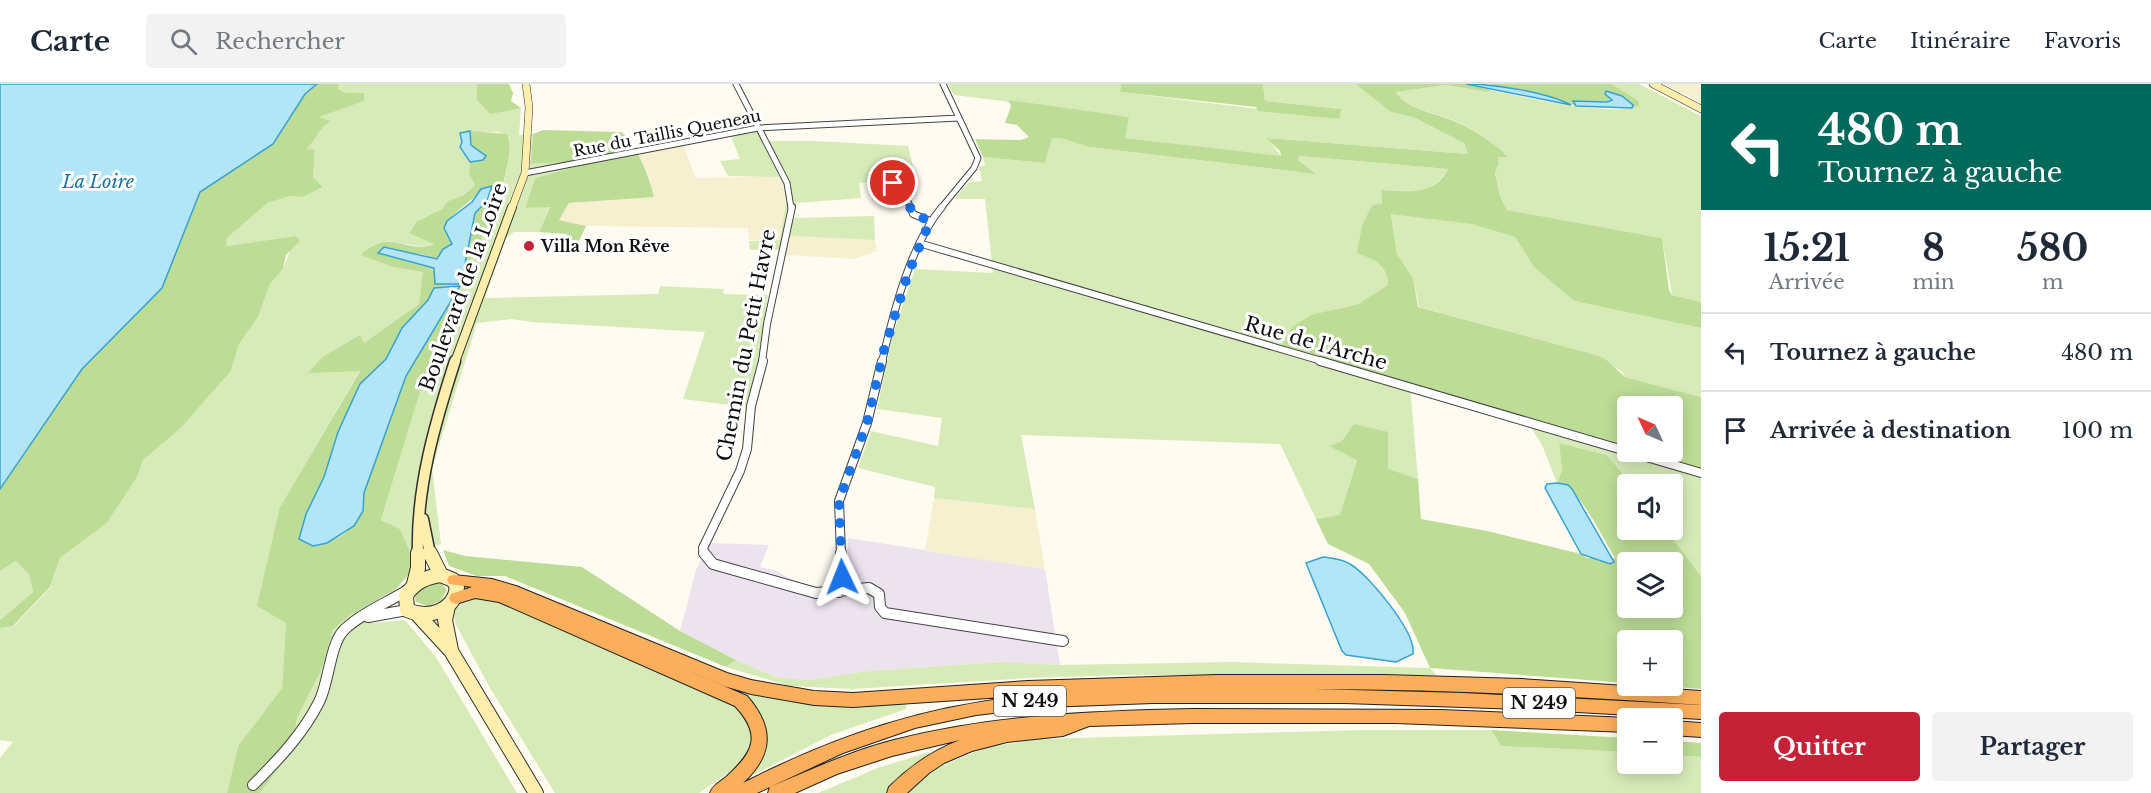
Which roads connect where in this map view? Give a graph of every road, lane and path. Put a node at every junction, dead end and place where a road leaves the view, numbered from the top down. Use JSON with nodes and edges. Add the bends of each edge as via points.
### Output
{"nodes":[{"id":1,"x":526,"y":84,"type":"edge"},
{"id":2,"x":736,"y":84,"type":"edge"},
{"id":3,"x":943,"y":84,"type":"edge"},
{"id":4,"x":1653,"y":84,"type":"edge"},
{"id":5,"x":1701,"y":109,"type":"edge"},
{"id":6,"x":959,"y":118,"type":"junction"},
{"id":7,"x":758,"y":128,"type":"junction"},
{"id":8,"x":525,"y":173,"type":"junction"},
{"id":9,"x":893,"y":183,"type":"dead end"},
{"id":10,"x":930,"y":221,"type":"junction"},
{"id":11,"x":922,"y":244,"type":"junction"},
{"id":12,"x":1701,"y":473,"type":"edge"},
{"id":13,"x":421,"y":502,"type":"junction"},
{"id":14,"x":448,"y":577,"type":"junction"},
{"id":15,"x":412,"y":587,"type":"junction"},
{"id":16,"x":839,"y":591,"type":"junction"},
{"id":17,"x":452,"y":602,"type":"junction"},
{"id":18,"x":413,"y":612,"type":"junction"},
{"id":19,"x":361,"y":619,"type":"junction"},
{"id":20,"x":1063,"y":641,"type":"dead end"},
{"id":21,"x":451,"y":651,"type":"junction"},
{"id":22,"x":1701,"y":698,"type":"edge"},
{"id":23,"x":1701,"y":712,"type":"edge"},
{"id":24,"x":1086,"y":720,"type":"junction"},
{"id":25,"x":1617,"y":725,"type":"edge"},
{"id":26,"x":1683,"y":729,"type":"edge"},
{"id":27,"x":1701,"y":730,"type":"edge"},
{"id":28,"x":253,"y":785,"type":"dead end"},
{"id":29,"x":536,"y":793,"type":"edge"},
{"id":30,"x":718,"y":793,"type":"edge"},
{"id":31,"x":740,"y":793,"type":"edge"},
{"id":32,"x":776,"y":793,"type":"edge"},
{"id":33,"x":895,"y":793,"type":"edge"}],
"edges":[{"from":1,"to":8,"type":"main road","name":"Boulevard de la Loire","via":[[529,107]]},
{"from":2,"to":7,"type":"street","name":"Chemin du Petit Havre"},
{"from":3,"to":6,"type":"street"},
{"from":4,"to":5,"type":"main road"},
{"from":6,"to":7,"type":"street","name":"Rue du Taillis Queneau"},
{"from":6,"to":10,"type":"street","via":[[977,164]]},
{"from":7,"to":8,"type":"street","name":"Rue du Taillis Queneau"},
{"from":7,"to":16,"type":"street","name":"Chemin du Petit Havre","via":[[787,183],[792,205],[767,324],[761,375],[751,406],[747,449],[706,540],[704,554],[713,564],[724,568],[816,593]]},
{"from":8,"to":13,"type":"main road","name":"Boulevard de la Loire","via":[[443,395],[432,433]]},
{"from":9,"to":10,"type":"street","via":[[903,191],[913,214]]},
{"from":10,"to":11,"type":"street"},
{"from":11,"to":12,"type":"street","name":"Rue de l'Arche"},
{"from":11,"to":16,"type":"street","via":[[908,274],[867,423],[839,501]]},
{"from":13,"to":14,"type":"main road","name":"Boulevard de la Loire","via":[[428,548]]},
{"from":13,"to":15,"type":"main road","name":"Boulevard de la Loire","via":[[418,568]]},
{"from":14,"to":15,"type":"main road","via":[[427,577]]},
{"from":14,"to":17,"type":"main road","via":[[458,585]]},
{"from":14,"to":22,"type":"highway","via":[[511,590],[735,682],[814,698],[853,700],[1028,688],[1216,682],[1499,686]]},
{"from":15,"to":18,"type":"main road","via":[[405,600]]},
{"from":15,"to":19,"type":"street"},
{"from":16,"to":20,"type":"street","name":"Chemin du Petit Havre","via":[[875,591],[885,614]]},
{"from":17,"to":18,"type":"main road","via":[[433,614]]},
{"from":17,"to":21,"type":"main road","via":[[445,620]]},
{"from":17,"to":30,"type":"highway","via":[[475,592],[501,597],[741,701],[756,717],[760,747],[746,768]]},
{"from":18,"to":19,"type":"street"},
{"from":18,"to":21,"type":"main road"},
{"from":19,"to":28,"type":"street","via":[[337,638],[326,690],[302,727]]},
{"from":21,"to":29,"type":"main road"},
{"from":23,"to":31,"type":"highway","number":"N 249","via":[[1381,696],[1166,695],[1042,700],[939,715],[876,734],[831,749]]},
{"from":24,"to":25,"type":"highway","number":"N 249","via":[[1316,715]]},
{"from":24,"to":32,"type":"highway","number":"N 249","via":[[961,730],[840,766]]},
{"from":24,"to":33,"type":"highway","via":[[1070,729],[989,738],[949,751],[916,772]]},
{"from":26,"to":27,"type":"highway"}]}
